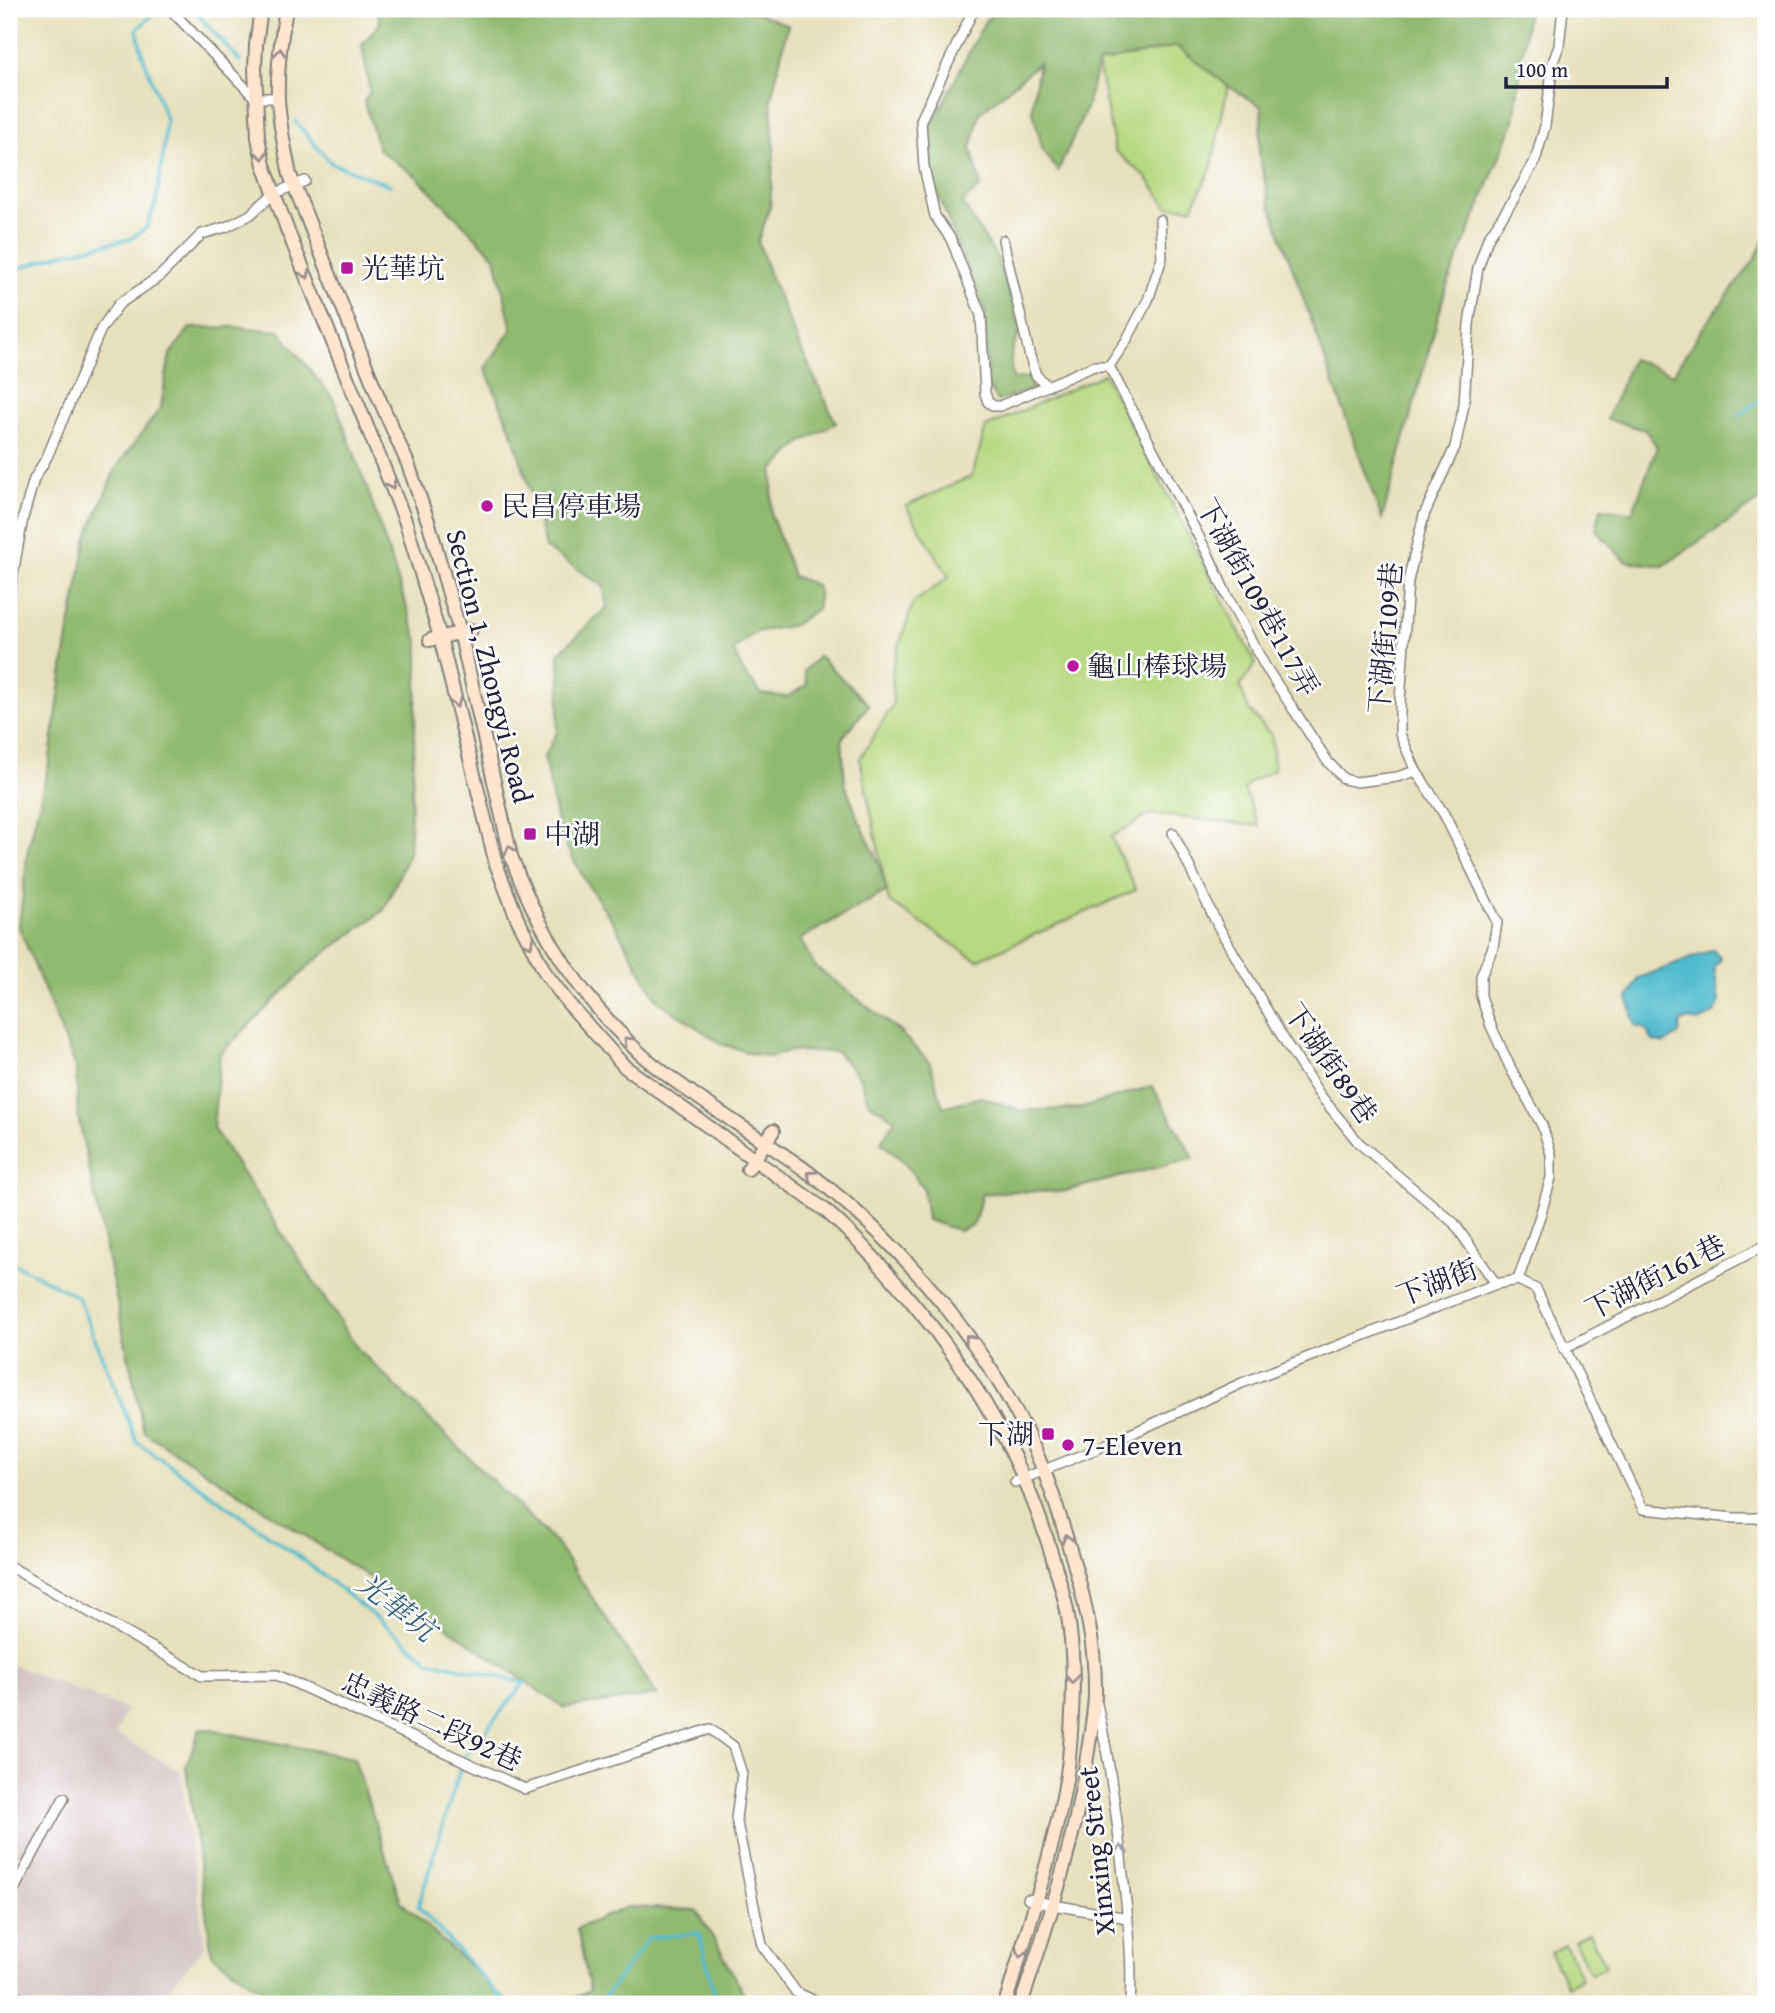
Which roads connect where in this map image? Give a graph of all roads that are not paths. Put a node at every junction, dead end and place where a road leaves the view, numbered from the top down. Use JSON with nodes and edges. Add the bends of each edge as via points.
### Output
{"nodes":[{"id":1,"x":261,"y":9,"type":"edge"},
{"id":2,"x":286,"y":9,"type":"edge"},
{"id":3,"x":976,"y":9,"type":"edge"},
{"id":4,"x":1563,"y":9,"type":"edge"},
{"id":5,"x":172,"y":10,"type":"edge"},
{"id":6,"x":255,"y":97,"type":"junction"},
{"id":7,"x":278,"y":98,"type":"junction"},
{"id":8,"x":299,"y":183,"type":"junction"},
{"id":9,"x":273,"y":194,"type":"junction"},
{"id":10,"x":1160,"y":220,"type":"dead end"},
{"id":11,"x":1003,"y":240,"type":"dead end"},
{"id":12,"x":1109,"y":366,"type":"junction"},
{"id":13,"x":1046,"y":384,"type":"junction"},
{"id":14,"x":9,"y":596,"type":"edge"},
{"id":15,"x":465,"y":631,"type":"junction"},
{"id":16,"x":435,"y":639,"type":"junction"},
{"id":17,"x":1416,"y":771,"type":"junction"},
{"id":18,"x":1173,"y":833,"type":"dead end"},
{"id":19,"x":773,"y":1131,"type":"dead end"},
{"id":20,"x":765,"y":1144,"type":"junction"},
{"id":21,"x":751,"y":1164,"type":"junction"},
{"id":22,"x":1766,"y":1245,"type":"edge"},
{"id":23,"x":1518,"y":1280,"type":"junction"},
{"id":24,"x":1496,"y":1284,"type":"junction"},
{"id":25,"x":1564,"y":1349,"type":"junction"},
{"id":26,"x":1044,"y":1471,"type":"junction"},
{"id":27,"x":1020,"y":1480,"type":"junction"},
{"id":28,"x":1766,"y":1518,"type":"edge"},
{"id":29,"x":9,"y":1566,"type":"edge"},
{"id":30,"x":1095,"y":1694,"type":"junction"},
{"id":31,"x":64,"y":1798,"type":"dead end"},
{"id":32,"x":9,"y":1898,"type":"edge"},
{"id":33,"x":1032,"y":1900,"type":"junction"},
{"id":34,"x":1053,"y":1905,"type":"junction"},
{"id":35,"x":1128,"y":1917,"type":"junction"},
{"id":36,"x":9,"y":1990,"type":"edge"},
{"id":37,"x":26,"y":2004,"type":"edge"},
{"id":38,"x":821,"y":2004,"type":"edge"},
{"id":39,"x":1005,"y":2004,"type":"edge"},
{"id":40,"x":1021,"y":2004,"type":"edge"},
{"id":41,"x":1130,"y":2004,"type":"edge"}],
"edges":[{"from":1,"to":6,"type":"main road","name":"Section 1, Zhongyi Road"},
{"from":7,"to":2,"type":"main road","name":"Section 1, Zhongyi Road","one_way":true},
{"from":3,"to":13,"type":"street","via":[[921,120],[924,167],[936,216],[951,239],[981,316],[988,402],[1000,405]]},
{"from":4,"to":17,"type":"street","name":"下湖街109巷","via":[[1535,161],[1488,238],[1478,268],[1464,405],[1455,447],[1424,515],[1408,582],[1400,734]]},
{"from":5,"to":6,"type":"street"},
{"from":6,"to":7,"type":"street"},
{"from":6,"to":9,"type":"main road","name":"Section 1, Zhongyi Road","one_way":true,"via":[[258,138]]},
{"from":7,"to":8,"type":"main road","name":"Section 1, Zhongyi Road","via":[[284,146]]},
{"from":8,"to":9,"type":"street"},
{"from":8,"to":15,"type":"main road","name":"Section 1, Zhongyi Road","via":[[408,464]]},
{"from":9,"to":14,"type":"street","via":[[250,215],[202,234],[160,276],[119,304],[101,329],[34,480]]},
{"from":9,"to":16,"type":"main road","name":"Section 1, Zhongyi Road","one_way":true,"via":[[394,490],[416,554]]},
{"from":10,"to":12,"type":"street","via":[[1162,257],[1148,300]]},
{"from":11,"to":13,"type":"street","via":[[1030,357],[1036,375]]},
{"from":12,"to":13,"type":"street","via":[[1094,366]]},
{"from":12,"to":17,"type":"street","name":"下湖街109巷117弄","via":[[1265,666],[1328,762],[1344,779],[1356,782]]},
{"from":15,"to":16,"type":"main road"},
{"from":20,"to":15,"type":"main road","name":"Section 1, Zhongyi Road","one_way":true,"via":[[646,1059],[564,967],[511,856]]},
{"from":16,"to":21,"type":"main road","name":"Section 1, Zhongyi Road","one_way":true,"via":[[496,864],[546,974],[625,1067]]},
{"from":17,"to":23,"type":"street","name":"下湖街109巷","via":[[1444,814],[1497,922],[1481,976],[1481,996],[1510,1067],[1542,1125],[1551,1154],[1551,1178]]},
{"from":18,"to":24,"type":"street","name":"下湖街89巷","via":[[1218,926],[1320,1095],[1359,1143],[1454,1223]]},
{"from":19,"to":20,"type":"main road"},
{"from":20,"to":21,"type":"main road"},
{"from":26,"to":20,"type":"main road","name":"Section 1, Zhongyi Road","one_way":true,"via":[[1006,1396],[939,1299],[876,1229]]},
{"from":21,"to":27,"type":"main road","name":"Section 1, Zhongyi Road","via":[[825,1210],[888,1273],[974,1385],[1012,1451]]},
{"from":22,"to":25,"type":"street","name":"下湖街161巷"},
{"from":23,"to":24,"type":"street","name":"下湖街"},
{"from":23,"to":25,"type":"street","name":"下湖街","via":[[1536,1289]]},
{"from":24,"to":26,"type":"street","name":"下湖街","via":[[1242,1383]]},
{"from":25,"to":28,"type":"street","name":"下湖街","via":[[1643,1509]]},
{"from":26,"to":27,"type":"street","name":"下湖街"},
{"from":30,"to":26,"type":"main road","name":"Section 1, Zhongyi Road","one_way":true,"via":[[1086,1605]]},
{"from":27,"to":33,"type":"main road","name":"Section 1, Zhongyi Road","one_way":true,"via":[[1040,1517],[1067,1611],[1073,1684],[1067,1773]]},
{"from":29,"to":38,"type":"street","name":"忠義路二段92巷","via":[[202,1676],[277,1675],[525,1789],[710,1729],[733,1746],[742,1774],[736,1818],[762,1945],[796,1992]]},
{"from":30,"to":34,"type":"main road","name":"Section 1, Zhongyi Road","via":[[1082,1794]]},
{"from":35,"to":30,"type":"street","name":"Xinxing Street","one_way":true,"via":[[1106,1741]]},
{"from":31,"to":32,"type":"street"},
{"from":33,"to":34,"type":"street"},
{"from":33,"to":39,"type":"main road","one_way":true},
{"from":34,"to":35,"type":"street"},
{"from":34,"to":40,"type":"main road","name":"Section 1, Zhongyi Road"},
{"from":35,"to":41,"type":"street","name":"Xinxing Street"},
{"from":36,"to":37,"type":"street"}]}
